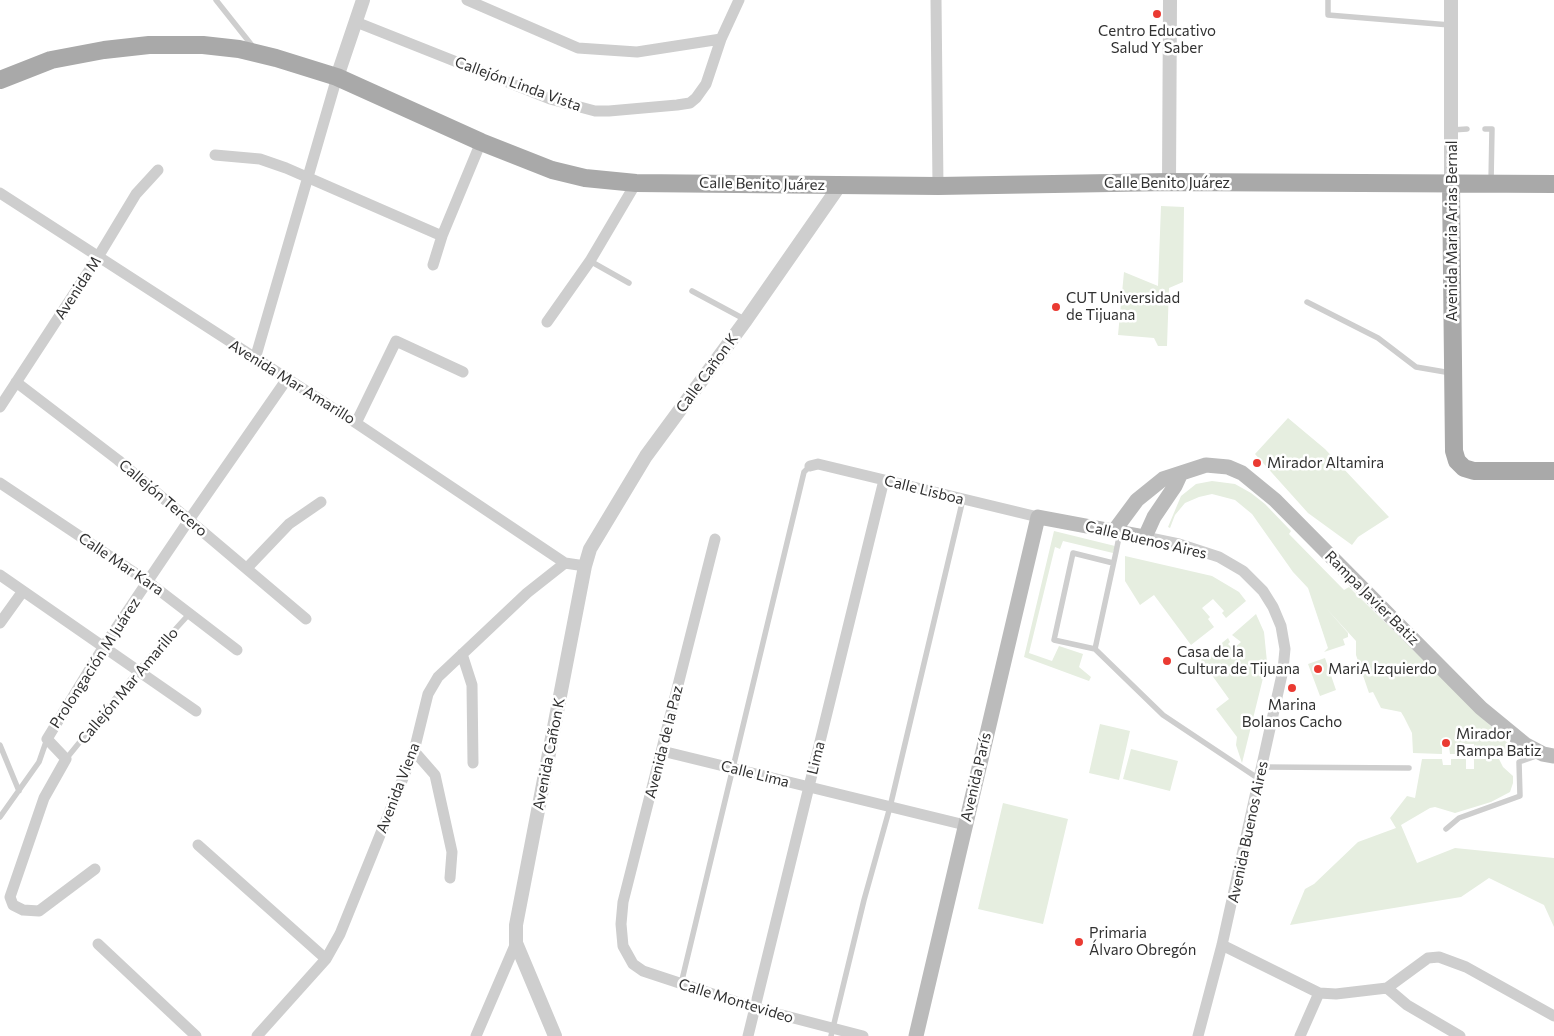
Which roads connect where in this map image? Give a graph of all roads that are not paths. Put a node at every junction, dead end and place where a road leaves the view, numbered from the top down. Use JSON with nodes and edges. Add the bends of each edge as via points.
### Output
{"nodes":[{"id":1,"x":216,"y":0,"type":"edge"},
{"id":2,"x":363,"y":0,"type":"edge"},
{"id":3,"x":468,"y":0,"type":"edge"},
{"id":4,"x":738,"y":0,"type":"edge"},
{"id":5,"x":936,"y":0,"type":"edge"},
{"id":6,"x":1170,"y":0,"type":"edge"},
{"id":7,"x":1328,"y":0,"type":"edge"},
{"id":8,"x":1451,"y":0,"type":"edge"},
{"id":9,"x":356,"y":22,"type":"junction"},
{"id":10,"x":1451,"y":25,"type":"junction"},
{"id":11,"x":721,"y":39,"type":"junction"},
{"id":12,"x":258,"y":54,"type":"junction"},
{"id":13,"x":337,"y":77,"type":"junction"},
{"id":14,"x":0,"y":80,"type":"edge"},
{"id":15,"x":1467,"y":129,"type":"dead end"},
{"id":16,"x":1485,"y":129,"type":"dead end"},
{"id":17,"x":1452,"y":130,"type":"junction"},
{"id":18,"x":481,"y":142,"type":"junction"},
{"id":19,"x":215,"y":154,"type":"dead end"},
{"id":20,"x":158,"y":170,"type":"dead end"},
{"id":21,"x":308,"y":179,"type":"junction"},
{"id":22,"x":636,"y":182,"type":"junction"},
{"id":23,"x":1169,"y":182,"type":"junction"},
{"id":24,"x":1452,"y":184,"type":"junction"},
{"id":25,"x":1491,"y":184,"type":"junction"},
{"id":26,"x":1554,"y":184,"type":"edge"},
{"id":27,"x":840,"y":185,"type":"junction"},
{"id":28,"x":938,"y":186,"type":"junction"},
{"id":29,"x":0,"y":193,"type":"edge"},
{"id":30,"x":442,"y":236,"type":"junction"},
{"id":31,"x":98,"y":257,"type":"junction"},
{"id":32,"x":590,"y":260,"type":"junction"},
{"id":33,"x":433,"y":265,"type":"dead end"},
{"id":34,"x":629,"y":283,"type":"dead end"},
{"id":35,"x":692,"y":291,"type":"dead end"},
{"id":36,"x":1306,"y":302,"type":"dead end"},
{"id":37,"x":746,"y":320,"type":"junction"},
{"id":38,"x":547,"y":322,"type":"dead end"},
{"id":39,"x":255,"y":359,"type":"junction"},
{"id":40,"x":463,"y":372,"type":"dead end"},
{"id":41,"x":1454,"y":374,"type":"junction"},
{"id":42,"x":287,"y":380,"type":"junction"},
{"id":43,"x":0,"y":383,"type":"edge"},
{"id":44,"x":13,"y":387,"type":"junction"},
{"id":45,"x":0,"y":407,"type":"edge"},
{"id":46,"x":356,"y":423,"type":"junction"},
{"id":47,"x":810,"y":466,"type":"joint"},
{"id":48,"x":1554,"y":471,"type":"edge"},
{"id":49,"x":1181,"y":473,"type":"junction"},
{"id":50,"x":884,"y":480,"type":"junction"},
{"id":51,"x":0,"y":483,"type":"edge"},
{"id":52,"x":963,"y":499,"type":"junction"},
{"id":53,"x":321,"y":502,"type":"dead end"},
{"id":54,"x":1038,"y":518,"type":"junction"},
{"id":55,"x":189,"y":520,"type":"junction"},
{"id":56,"x":1117,"y":532,"type":"junction"},
{"id":57,"x":1145,"y":537,"type":"junction"},
{"id":58,"x":715,"y":539,"type":"dead end"},
{"id":59,"x":565,"y":563,"type":"junction"},
{"id":60,"x":1113,"y":563,"type":"junction"},
{"id":61,"x":585,"y":566,"type":"junction"},
{"id":62,"x":247,"y":568,"type":"junction"},
{"id":63,"x":0,"y":575,"type":"edge"},
{"id":64,"x":148,"y":581,"type":"junction"},
{"id":65,"x":23,"y":591,"type":"junction"},
{"id":66,"x":191,"y":612,"type":"junction"},
{"id":67,"x":306,"y":619,"type":"dead end"},
{"id":68,"x":0,"y":623,"type":"edge"},
{"id":69,"x":1281,"y":626,"type":"joint"},
{"id":70,"x":104,"y":646,"type":"junction"},
{"id":71,"x":237,"y":650,"type":"dead end"},
{"id":72,"x":1095,"y":650,"type":"junction"},
{"id":73,"x":462,"y":654,"type":"junction"},
{"id":74,"x":139,"y":669,"type":"junction"},
{"id":75,"x":196,"y":711,"type":"dead end"},
{"id":76,"x":47,"y":739,"type":"junction"},
{"id":77,"x":0,"y":745,"type":"edge"},
{"id":78,"x":414,"y":751,"type":"junction"},
{"id":79,"x":662,"y":751,"type":"junction"},
{"id":80,"x":1548,"y":755,"type":"edge"},
{"id":81,"x":66,"y":759,"type":"junction"},
{"id":82,"x":473,"y":763,"type":"dead end"},
{"id":83,"x":1262,"y":767,"type":"junction"},
{"id":84,"x":1409,"y":768,"type":"dead end"},
{"id":85,"x":733,"y":769,"type":"junction"},
{"id":86,"x":1259,"y":779,"type":"junction"},
{"id":87,"x":808,"y":788,"type":"junction"},
{"id":88,"x":19,"y":791,"type":"junction"},
{"id":89,"x":890,"y":807,"type":"junction"},
{"id":90,"x":0,"y":817,"type":"edge"},
{"id":91,"x":965,"y":825,"type":"junction"},
{"id":92,"x":1446,"y":829,"type":"dead end"},
{"id":93,"x":198,"y":845,"type":"dead end"},
{"id":94,"x":95,"y":869,"type":"dead end"},
{"id":95,"x":450,"y":878,"type":"dead end"},
{"id":96,"x":516,"y":943,"type":"junction"},
{"id":97,"x":98,"y":944,"type":"dead end"},
{"id":98,"x":1222,"y":945,"type":"junction"},
{"id":99,"x":623,"y":946,"type":"joint"},
{"id":100,"x":326,"y":959,"type":"junction"},
{"id":101,"x":681,"y":985,"type":"junction"},
{"id":102,"x":1387,"y":988,"type":"junction"},
{"id":103,"x":1319,"y":993,"type":"junction"},
{"id":104,"x":755,"y":1008,"type":"junction"},
{"id":105,"x":1554,"y":1016,"type":"edge"},
{"id":106,"x":832,"y":1032,"type":"edge"},
{"id":107,"x":196,"y":1036,"type":"edge"},
{"id":108,"x":257,"y":1036,"type":"edge"},
{"id":109,"x":476,"y":1036,"type":"edge"},
{"id":110,"x":555,"y":1036,"type":"edge"},
{"id":111,"x":748,"y":1036,"type":"edge"},
{"id":112,"x":863,"y":1036,"type":"edge"},
{"id":113,"x":916,"y":1036,"type":"edge"},
{"id":114,"x":1198,"y":1036,"type":"edge"},
{"id":115,"x":1300,"y":1036,"type":"edge"},
{"id":116,"x":1460,"y":1036,"type":"edge"}],
"edges":[{"from":1,"to":12,"type":"lane"},
{"from":2,"to":9,"type":"street"},
{"from":3,"to":11,"type":"street","via":[[578,48],[637,52]]},
{"from":4,"to":11,"type":"street","name":"Callejón Linda Vista"},
{"from":5,"to":28,"type":"street"},
{"from":6,"to":23,"type":"street"},
{"from":7,"to":10,"type":"lane","via":[[1328,15]]},
{"from":8,"to":10,"type":"street","name":"Avenida Maria Arias Bernal"},
{"from":9,"to":11,"type":"street","name":"Callejón Linda Vista","via":[[550,99],[595,111],[690,103],[706,84]]},
{"from":9,"to":13,"type":"street"},
{"from":10,"to":17,"type":"street","name":"Avenida Maria Arias Bernal"},
{"from":12,"to":13,"type":"main road","name":"Calle Benito Juárez"},
{"from":12,"to":14,"type":"main road","name":"Calle Benito Juárez","via":[[203,45],[149,45],[51,60]]},
{"from":13,"to":18,"type":"main road","name":"Calle Benito Juárez"},
{"from":13,"to":21,"type":"street"},
{"from":15,"to":17,"type":"lane"},
{"from":16,"to":25,"type":"lane","via":[[1492,129]]},
{"from":17,"to":24,"type":"street","name":"Avenida Maria Arias Bernal"},
{"from":18,"to":22,"type":"main road","name":"Calle Benito Juárez","via":[[552,170],[585,178]]},
{"from":18,"to":30,"type":"street"},
{"from":19,"to":21,"type":"street","via":[[260,159]]},
{"from":20,"to":31,"type":"street","name":"Avenida M","via":[[136,194]]},
{"from":21,"to":30,"type":"street"},
{"from":21,"to":39,"type":"street"},
{"from":22,"to":27,"type":"main road","name":"Calle Benito Juárez"},
{"from":22,"to":32,"type":"street"},
{"from":23,"to":24,"type":"main road","name":"Calle Benito Juárez"},
{"from":23,"to":28,"type":"main road","name":"Calle Benito Juárez"},
{"from":24,"to":25,"type":"main road","name":"Calle Benito Juárez"},
{"from":24,"to":41,"type":"main road","name":"Avenida Maria Arias Bernal"},
{"from":25,"to":26,"type":"main road","name":"Calle Benito Juárez"},
{"from":27,"to":28,"type":"main road","name":"Calle Benito Juárez"},
{"from":27,"to":37,"type":"street","name":"Calle Cañon K"},
{"from":29,"to":31,"type":"street","name":"Avenida Mar Amarillo"},
{"from":30,"to":33,"type":"street"},
{"from":31,"to":39,"type":"street","name":"Avenida Mar Amarillo"},
{"from":31,"to":44,"type":"street","name":"Avenida M"},
{"from":32,"to":34,"type":"lane"},
{"from":32,"to":38,"type":"street"},
{"from":35,"to":37,"type":"lane"},
{"from":36,"to":41,"type":"lane","via":[[1378,338],[1416,367]]},
{"from":37,"to":61,"type":"street","name":"Calle Cañon K","via":[[646,456],[590,549]]},
{"from":39,"to":42,"type":"street","name":"Avenida Mar Amarillo"},
{"from":40,"to":46,"type":"street","via":[[396,341]]},
{"from":41,"to":48,"type":"main road","name":"Avenida Maria Arias Bernal","via":[[1454,451],[1464,468],[1474,471]]},
{"from":42,"to":46,"type":"street","name":"Avenida Mar Amarillo"},
{"from":42,"to":55,"type":"street","name":"Prolongación M Juárez"},
{"from":43,"to":44,"type":"street","name":"Callejón Tercero"},
{"from":44,"to":45,"type":"street","name":"Avenida M"},
{"from":44,"to":55,"type":"street","name":"Callejón Tercero","via":[[118,460]]},
{"from":46,"to":59,"type":"street","name":"Avenida Mar Amarillo"},
{"from":47,"to":50,"type":"street","name":"Calle Lisboa","via":[[818,464]]},
{"from":47,"to":85,"type":"lane","via":[[804,472]]},
{"from":49,"to":56,"type":"main road","name":"Rampa Javier Batiz","via":[[1151,487],[1137,500]]},
{"from":49,"to":57,"type":"main road"},
{"from":49,"to":80,"type":"main road","name":"Rampa Javier Batiz","via":[[1206,465],[1228,467],[1242,473],[1275,500],[1481,708],[1526,745]]},
{"from":50,"to":52,"type":"street","name":"Calle Lisboa"},
{"from":50,"to":87,"type":"street","name":"Lima"},
{"from":51,"to":64,"type":"street","name":"Calle Mar Kara"},
{"from":52,"to":54,"type":"street","name":"Calle Lisboa"},
{"from":52,"to":89,"type":"lane"},
{"from":53,"to":62,"type":"street","via":[[289,524]]},
{"from":54,"to":56,"type":"main road","name":"Calle Buenos Aires"},
{"from":54,"to":91,"type":"main road","name":"Avenida París"},
{"from":55,"to":62,"type":"street","name":"Callejón Tercero"},
{"from":55,"to":64,"type":"street","name":"Prolongación M Juárez"},
{"from":56,"to":57,"type":"main road","name":"Calle Buenos Aires"},
{"from":56,"to":60,"type":"lane"},
{"from":57,"to":69,"type":"street","name":"Calle Buenos Aires","via":[[1219,557],[1243,571],[1263,591]]},
{"from":58,"to":79,"type":"street","name":"Avenida de la Paz"},
{"from":59,"to":61,"type":"street","name":"Avenida Mar Amarillo"},
{"from":59,"to":73,"type":"street","name":"Avenida Viena","via":[[527,593]]},
{"from":60,"to":72,"type":"lane"},
{"from":60,"to":72,"type":"lane","via":[[1073,553],[1054,640]]},
{"from":61,"to":96,"type":"street","name":"Avenida Cañon K","via":[[524,876]]},
{"from":62,"to":67,"type":"street","name":"Callejón Tercero"},
{"from":63,"to":65,"type":"street"},
{"from":64,"to":66,"type":"street","name":"Calle Mar Kara"},
{"from":64,"to":70,"type":"street","name":"Prolongación M Juárez"},
{"from":65,"to":68,"type":"street"},
{"from":65,"to":70,"type":"street"},
{"from":66,"to":71,"type":"street","name":"Calle Mar Kara"},
{"from":66,"to":74,"type":"lane","name":"Callejón Mar Amarillo"},
{"from":69,"to":83,"type":"street","name":"Avenida Buenos Aires","via":[[1284,670]]},
{"from":70,"to":74,"type":"street"},
{"from":70,"to":76,"type":"street","name":"Prolongación M Juárez"},
{"from":72,"to":86,"type":"lane","via":[[1163,715]]},
{"from":73,"to":78,"type":"street","name":"Avenida Viena","via":[[438,677],[428,694]]},
{"from":73,"to":82,"type":"street","via":[[472,685]]},
{"from":74,"to":75,"type":"street"},
{"from":74,"to":81,"type":"lane","name":"Callejón Mar Amarillo"},
{"from":76,"to":81,"type":"street","name":"Prolongación M Juárez"},
{"from":76,"to":88,"type":"lane","via":[[39,762]]},
{"from":77,"to":88,"type":"lane"},
{"from":78,"to":95,"type":"street","via":[[435,775],[452,852]]},
{"from":78,"to":100,"type":"street","name":"Avenida Viena","via":[[340,934]]},
{"from":79,"to":85,"type":"street","name":"Calle Lima"},
{"from":79,"to":99,"type":"street","name":"Avenida de la Paz","via":[[623,902]]},
{"from":80,"to":92,"type":"lane","via":[[1519,762],[1520,796],[1458,818]]},
{"from":81,"to":94,"type":"street","via":[[44,798],[10,897],[13,905],[23,910],[39,911]]},
{"from":83,"to":84,"type":"lane"},
{"from":83,"to":86,"type":"street","name":"Avenida Buenos Aires"},
{"from":85,"to":87,"type":"street","name":"Calle Lima"},
{"from":85,"to":101,"type":"lane"},
{"from":86,"to":98,"type":"street","name":"Avenida Buenos Aires"},
{"from":87,"to":89,"type":"street","name":"Calle Lima"},
{"from":87,"to":104,"type":"street","name":"Lima"},
{"from":88,"to":90,"type":"lane"},
{"from":89,"to":91,"type":"street","name":"Calle Lima"},
{"from":89,"to":106,"type":"lane"},
{"from":91,"to":113,"type":"main road","name":"Avenida París"},
{"from":93,"to":100,"type":"street"},
{"from":96,"to":109,"type":"street"},
{"from":96,"to":110,"type":"street"},
{"from":97,"to":107,"type":"street"},
{"from":98,"to":103,"type":"street"},
{"from":98,"to":114,"type":"street","name":"Avenida Buenos Aires"},
{"from":99,"to":101,"type":"street","name":"Calle Montevideo","via":[[633,964],[643,971]]},
{"from":100,"to":108,"type":"street","name":"Avenida Viena"},
{"from":101,"to":104,"type":"street","name":"Calle Montevideo"},
{"from":102,"to":103,"type":"street"},
{"from":102,"to":105,"type":"street","via":[[1428,958],[1439,957],[1466,967]]},
{"from":102,"to":116,"type":"street","via":[[1408,1005]]},
{"from":103,"to":115,"type":"street"},
{"from":104,"to":106,"type":"street","name":"Calle Montevideo"},
{"from":104,"to":111,"type":"street","name":"Lima"},
{"from":106,"to":112,"type":"street","name":"Calle Montevideo"}]}
